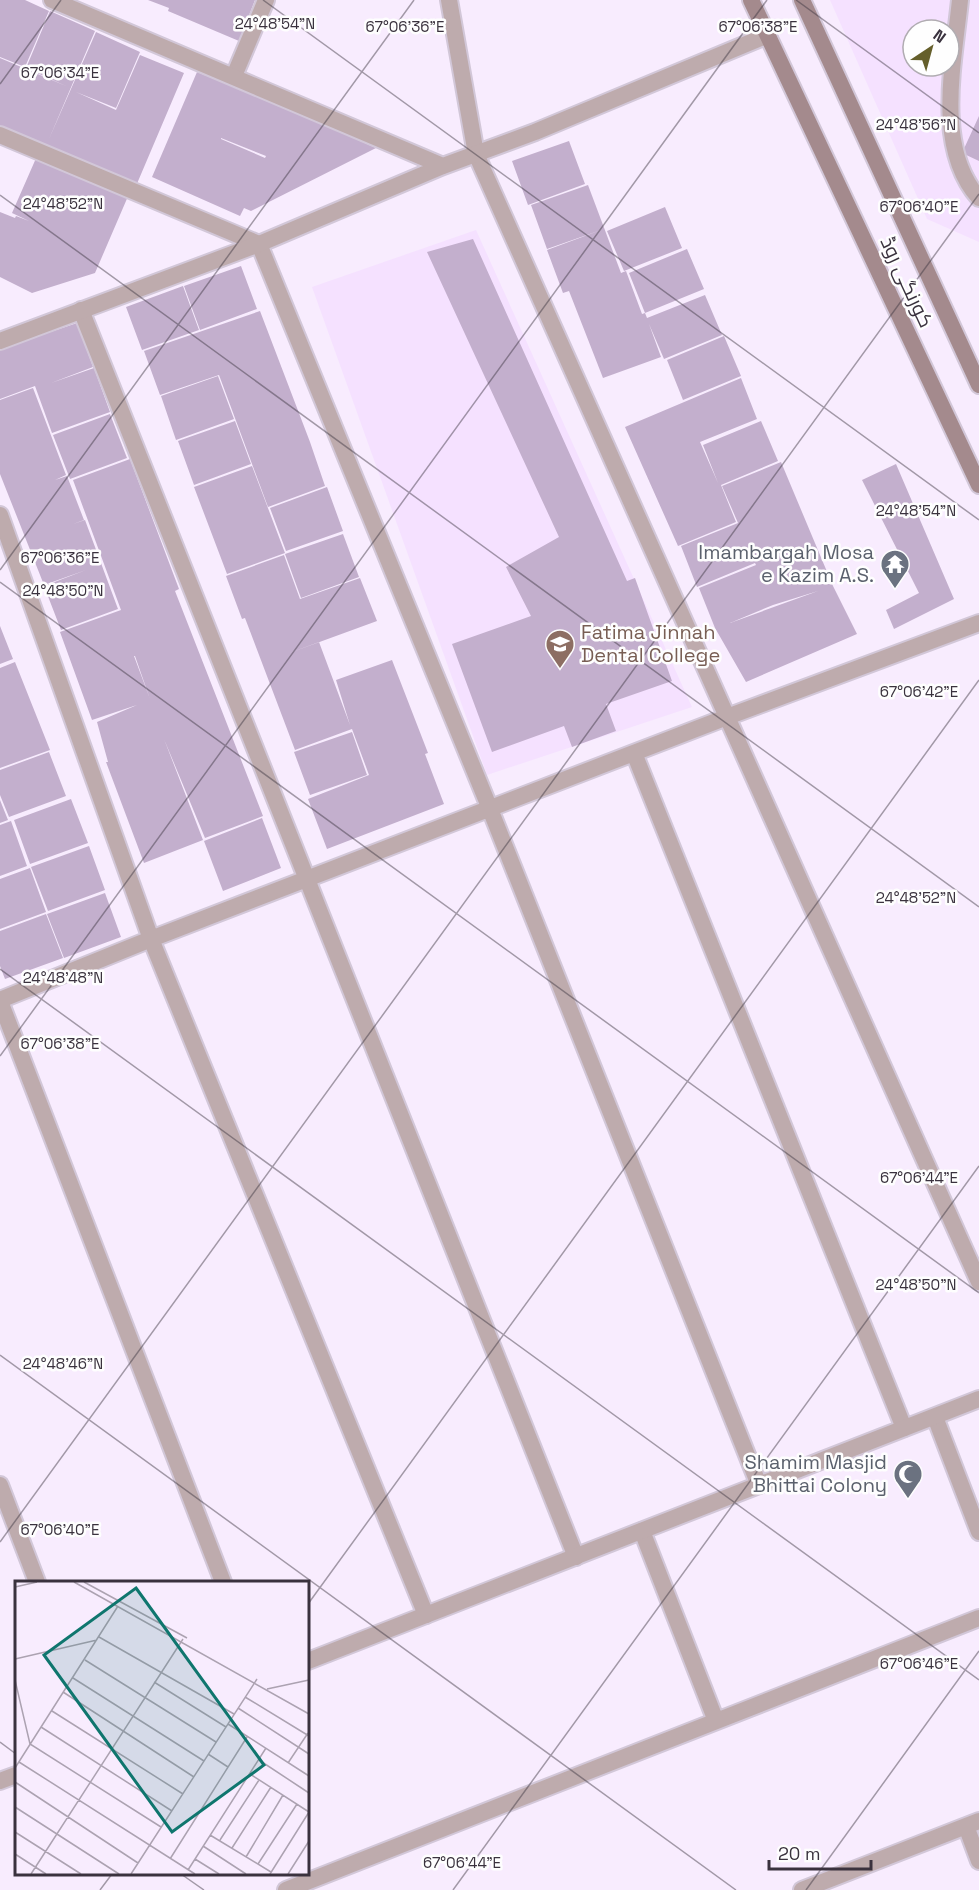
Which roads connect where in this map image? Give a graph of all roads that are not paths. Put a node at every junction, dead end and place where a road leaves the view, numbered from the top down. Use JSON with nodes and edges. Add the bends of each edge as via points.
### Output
{"nodes":[{"id":1,"x":52,"y":0,"type":"edge"},
{"id":2,"x":266,"y":0,"type":"edge"},
{"id":3,"x":449,"y":0,"type":"edge"},
{"id":4,"x":751,"y":0,"type":"edge"},
{"id":5,"x":802,"y":0,"type":"edge"},
{"id":6,"x":960,"y":0,"type":"edge"},
{"id":7,"x":768,"y":35,"type":"junction"},
{"id":8,"x":234,"y":76,"type":"junction"},
{"id":9,"x":0,"y":135,"type":"edge"},
{"id":10,"x":476,"y":154,"type":"junction"},
{"id":11,"x":443,"y":166,"type":"junction"},
{"id":12,"x":979,"y":198,"type":"edge"},
{"id":13,"x":259,"y":244,"type":"junction"},
{"id":14,"x":81,"y":310,"type":"junction"},
{"id":15,"x":0,"y":341,"type":"edge"},
{"id":16,"x":979,"y":385,"type":"edge"},
{"id":17,"x":979,"y":484,"type":"edge"},
{"id":18,"x":0,"y":515,"type":"edge"},
{"id":19,"x":979,"y":623,"type":"edge"},
{"id":20,"x":727,"y":717,"type":"junction"},
{"id":21,"x":634,"y":753,"type":"junction"},
{"id":22,"x":490,"y":809,"type":"junction"},
{"id":23,"x":306,"y":880,"type":"junction"},
{"id":24,"x":151,"y":939,"type":"junction"},
{"id":25,"x":0,"y":1000,"type":"edge"},
{"id":26,"x":979,"y":1282,"type":"edge"},
{"id":27,"x":979,"y":1400,"type":"edge"},
{"id":28,"x":935,"y":1417,"type":"junction"},
{"id":29,"x":904,"y":1428,"type":"junction"},
{"id":30,"x":0,"y":1485,"type":"edge"},
{"id":31,"x":759,"y":1485,"type":"junction"},
{"id":32,"x":642,"y":1531,"type":"junction"},
{"id":33,"x":979,"y":1532,"type":"edge"},
{"id":34,"x":576,"y":1557,"type":"junction"},
{"id":35,"x":38,"y":1581,"type":"edge"},
{"id":36,"x":223,"y":1581,"type":"edge"},
{"id":37,"x":426,"y":1615,"type":"junction"},
{"id":38,"x":979,"y":1618,"type":"edge"},
{"id":39,"x":309,"y":1661,"type":"edge"},
{"id":40,"x":716,"y":1721,"type":"junction"},
{"id":41,"x":15,"y":1775,"type":"edge"},
{"id":42,"x":0,"y":1781,"type":"edge"},
{"id":43,"x":972,"y":1824,"type":"edge"},
{"id":44,"x":979,"y":1861,"type":"edge"},
{"id":45,"x":834,"y":1884,"type":"edge"},
{"id":46,"x":286,"y":1890,"type":"edge"},
{"id":47,"x":802,"y":1890,"type":"edge"}],
"edges":[{"from":1,"to":8,"type":"street"},
{"from":2,"to":8,"type":"street"},
{"from":3,"to":10,"type":"street"},
{"from":4,"to":7,"type":"main road","name":"کورنگی روڈ"},
{"from":5,"to":16,"type":"main road","name":"کورنگی روڈ"},
{"from":6,"to":12,"type":"street","via":[[950,112],[952,136],[959,167]]},
{"from":7,"to":10,"type":"street"},
{"from":7,"to":17,"type":"main road","name":"کورنگی روڈ"},
{"from":8,"to":11,"type":"street"},
{"from":9,"to":13,"type":"street"},
{"from":10,"to":11,"type":"street"},
{"from":10,"to":20,"type":"street"},
{"from":11,"to":13,"type":"street"},
{"from":13,"to":14,"type":"street"},
{"from":13,"to":22,"type":"street"},
{"from":14,"to":15,"type":"street"},
{"from":14,"to":23,"type":"street"},
{"from":18,"to":24,"type":"street"},
{"from":19,"to":20,"type":"street"},
{"from":20,"to":21,"type":"street"},
{"from":20,"to":26,"type":"street"},
{"from":21,"to":22,"type":"street"},
{"from":21,"to":29,"type":"street"},
{"from":22,"to":23,"type":"street"},
{"from":22,"to":31,"type":"street"},
{"from":23,"to":24,"type":"street"},
{"from":23,"to":34,"type":"street"},
{"from":24,"to":25,"type":"street"},
{"from":24,"to":37,"type":"street"},
{"from":25,"to":36,"type":"street"},
{"from":27,"to":28,"type":"street"},
{"from":28,"to":29,"type":"street"},
{"from":28,"to":33,"type":"street"},
{"from":29,"to":31,"type":"street"},
{"from":30,"to":35,"type":"street"},
{"from":31,"to":32,"type":"street"},
{"from":32,"to":34,"type":"street"},
{"from":32,"to":40,"type":"street"},
{"from":34,"to":37,"type":"street"},
{"from":37,"to":39,"type":"street"},
{"from":38,"to":40,"type":"street"},
{"from":40,"to":46,"type":"street"},
{"from":41,"to":42,"type":"street"},
{"from":43,"to":44,"type":"street"},
{"from":43,"to":45,"type":"street"},
{"from":45,"to":47,"type":"street"}]}
